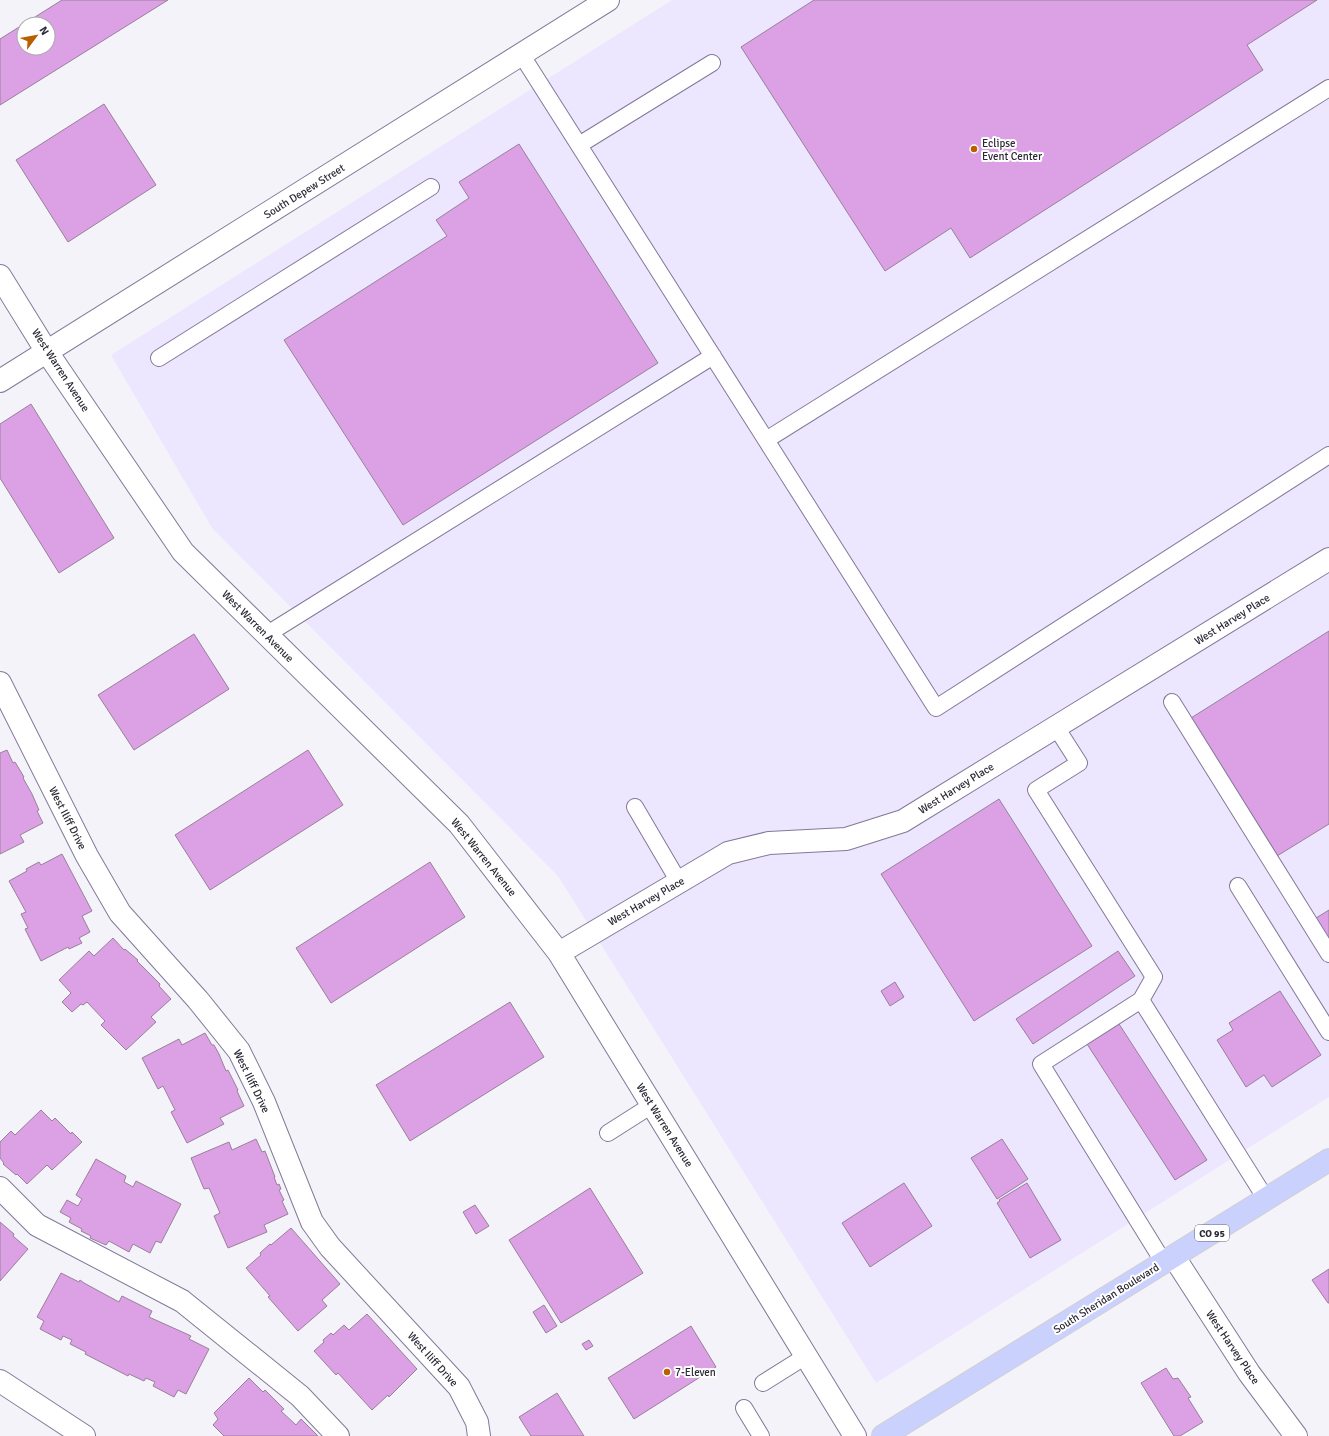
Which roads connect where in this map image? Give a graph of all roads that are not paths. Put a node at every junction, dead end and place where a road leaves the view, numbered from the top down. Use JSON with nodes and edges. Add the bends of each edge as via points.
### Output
{"nodes":[{"id":1,"x":608,"y":0,"type":"edge"},
{"id":2,"x":521,"y":54,"type":"junction"},
{"id":3,"x":712,"y":63,"type":"dead end"},
{"id":4,"x":1329,"y":88,"type":"edge"},
{"id":5,"x":579,"y":145,"type":"junction"},
{"id":6,"x":431,"y":187,"type":"dead end"},
{"id":7,"x":0,"y":276,"type":"edge"},
{"id":8,"x":47,"y":352,"type":"junction"},
{"id":9,"x":713,"y":356,"type":"junction"},
{"id":10,"x":159,"y":358,"type":"dead end"},
{"id":11,"x":0,"y":381,"type":"edge"},
{"id":12,"x":766,"y":440,"type":"junction"},
{"id":13,"x":1329,"y":455,"type":"edge"},
{"id":14,"x":1329,"y":559,"type":"edge"},
{"id":15,"x":266,"y":635,"type":"junction"},
{"id":16,"x":0,"y":682,"type":"edge"},
{"id":17,"x":1172,"y":702,"type":"dead end"},
{"id":18,"x":1056,"y":727,"type":"junction"},
{"id":19,"x":635,"y":807,"type":"dead end"},
{"id":20,"x":679,"y":882,"type":"junction"},
{"id":21,"x":1238,"y":886,"type":"dead end"},
{"id":22,"x":559,"y":952,"type":"junction"},
{"id":23,"x":1329,"y":954,"type":"edge"},
{"id":24,"x":1141,"y":1000,"type":"junction"},
{"id":25,"x":1329,"y":1032,"type":"edge"},
{"id":26,"x":652,"y":1105,"type":"junction"},
{"id":27,"x":608,"y":1133,"type":"dead end"},
{"id":28,"x":1329,"y":1160,"type":"edge"},
{"id":29,"x":0,"y":1188,"type":"edge"},
{"id":30,"x":1266,"y":1199,"type":"junction"},
{"id":31,"x":1169,"y":1260,"type":"junction"},
{"id":32,"x":806,"y":1356,"type":"junction"},
{"id":33,"x":0,"y":1382,"type":"edge"},
{"id":34,"x":763,"y":1383,"type":"dead end"},
{"id":35,"x":744,"y":1408,"type":"dead end"},
{"id":36,"x":84,"y":1436,"type":"edge"},
{"id":37,"x":338,"y":1436,"type":"edge"},
{"id":38,"x":479,"y":1436,"type":"edge"},
{"id":39,"x":761,"y":1436,"type":"edge"},
{"id":40,"x":855,"y":1436,"type":"edge"},
{"id":41,"x":883,"y":1436,"type":"edge"},
{"id":42,"x":1296,"y":1436,"type":"edge"}],
"edges":[{"from":1,"to":2,"type":"street","name":"South Depew Street"},
{"from":2,"to":5,"type":"lane"},
{"from":2,"to":8,"type":"street","name":"South Depew Street"},
{"from":3,"to":5,"type":"lane"},
{"from":4,"to":12,"type":"lane"},
{"from":5,"to":9,"type":"lane"},
{"from":6,"to":10,"type":"lane"},
{"from":7,"to":8,"type":"street","name":"West Warren Avenue"},
{"from":8,"to":11,"type":"street","name":"South Depew Street"},
{"from":8,"to":15,"type":"street","name":"West Warren Avenue","via":[[183,552]]},
{"from":9,"to":12,"type":"lane"},
{"from":9,"to":15,"type":"lane"},
{"from":12,"to":13,"type":"lane","via":[[936,708]]},
{"from":14,"to":18,"type":"street","name":"West Harvey Place"},
{"from":15,"to":22,"type":"street","name":"West Warren Avenue","via":[[459,824]]},
{"from":16,"to":38,"type":"street","name":"West Iliff Drive","via":[[87,856],[120,913],[198,1000],[239,1051],[264,1102],[312,1222],[330,1247],[459,1387],[477,1422]]},
{"from":17,"to":23,"type":"lane"},
{"from":18,"to":20,"type":"street","name":"West Harvey Place","via":[[903,821],[846,840],[769,843],[728,853]]},
{"from":18,"to":24,"type":"lane","via":[[1079,763],[1036,790],[1154,977]]},
{"from":19,"to":20,"type":"lane"},
{"from":20,"to":22,"type":"street","name":"West Harvey Place"},
{"from":21,"to":25,"type":"lane"},
{"from":22,"to":26,"type":"street","name":"West Warren Avenue"},
{"from":24,"to":30,"type":"lane"},
{"from":24,"to":31,"type":"lane","via":[[1041,1064]]},
{"from":26,"to":27,"type":"lane"},
{"from":26,"to":32,"type":"street","name":"West Warren Avenue"},
{"from":28,"to":30,"type":"main road","name":"South Sheridan Boulevard","number":"CO 95"},
{"from":29,"to":37,"type":"street","via":[[37,1225],[182,1301],[300,1396]]},
{"from":30,"to":31,"type":"main road","name":"South Sheridan Boulevard","number":"CO 95"},
{"from":31,"to":41,"type":"main road","name":"South Sheridan Boulevard","number":"CO 95"},
{"from":31,"to":42,"type":"street","name":"West Harvey Place"},
{"from":32,"to":34,"type":"lane"},
{"from":32,"to":40,"type":"street","name":"West Warren Avenue"},
{"from":33,"to":36,"type":"street"},
{"from":35,"to":39,"type":"lane"}]}
